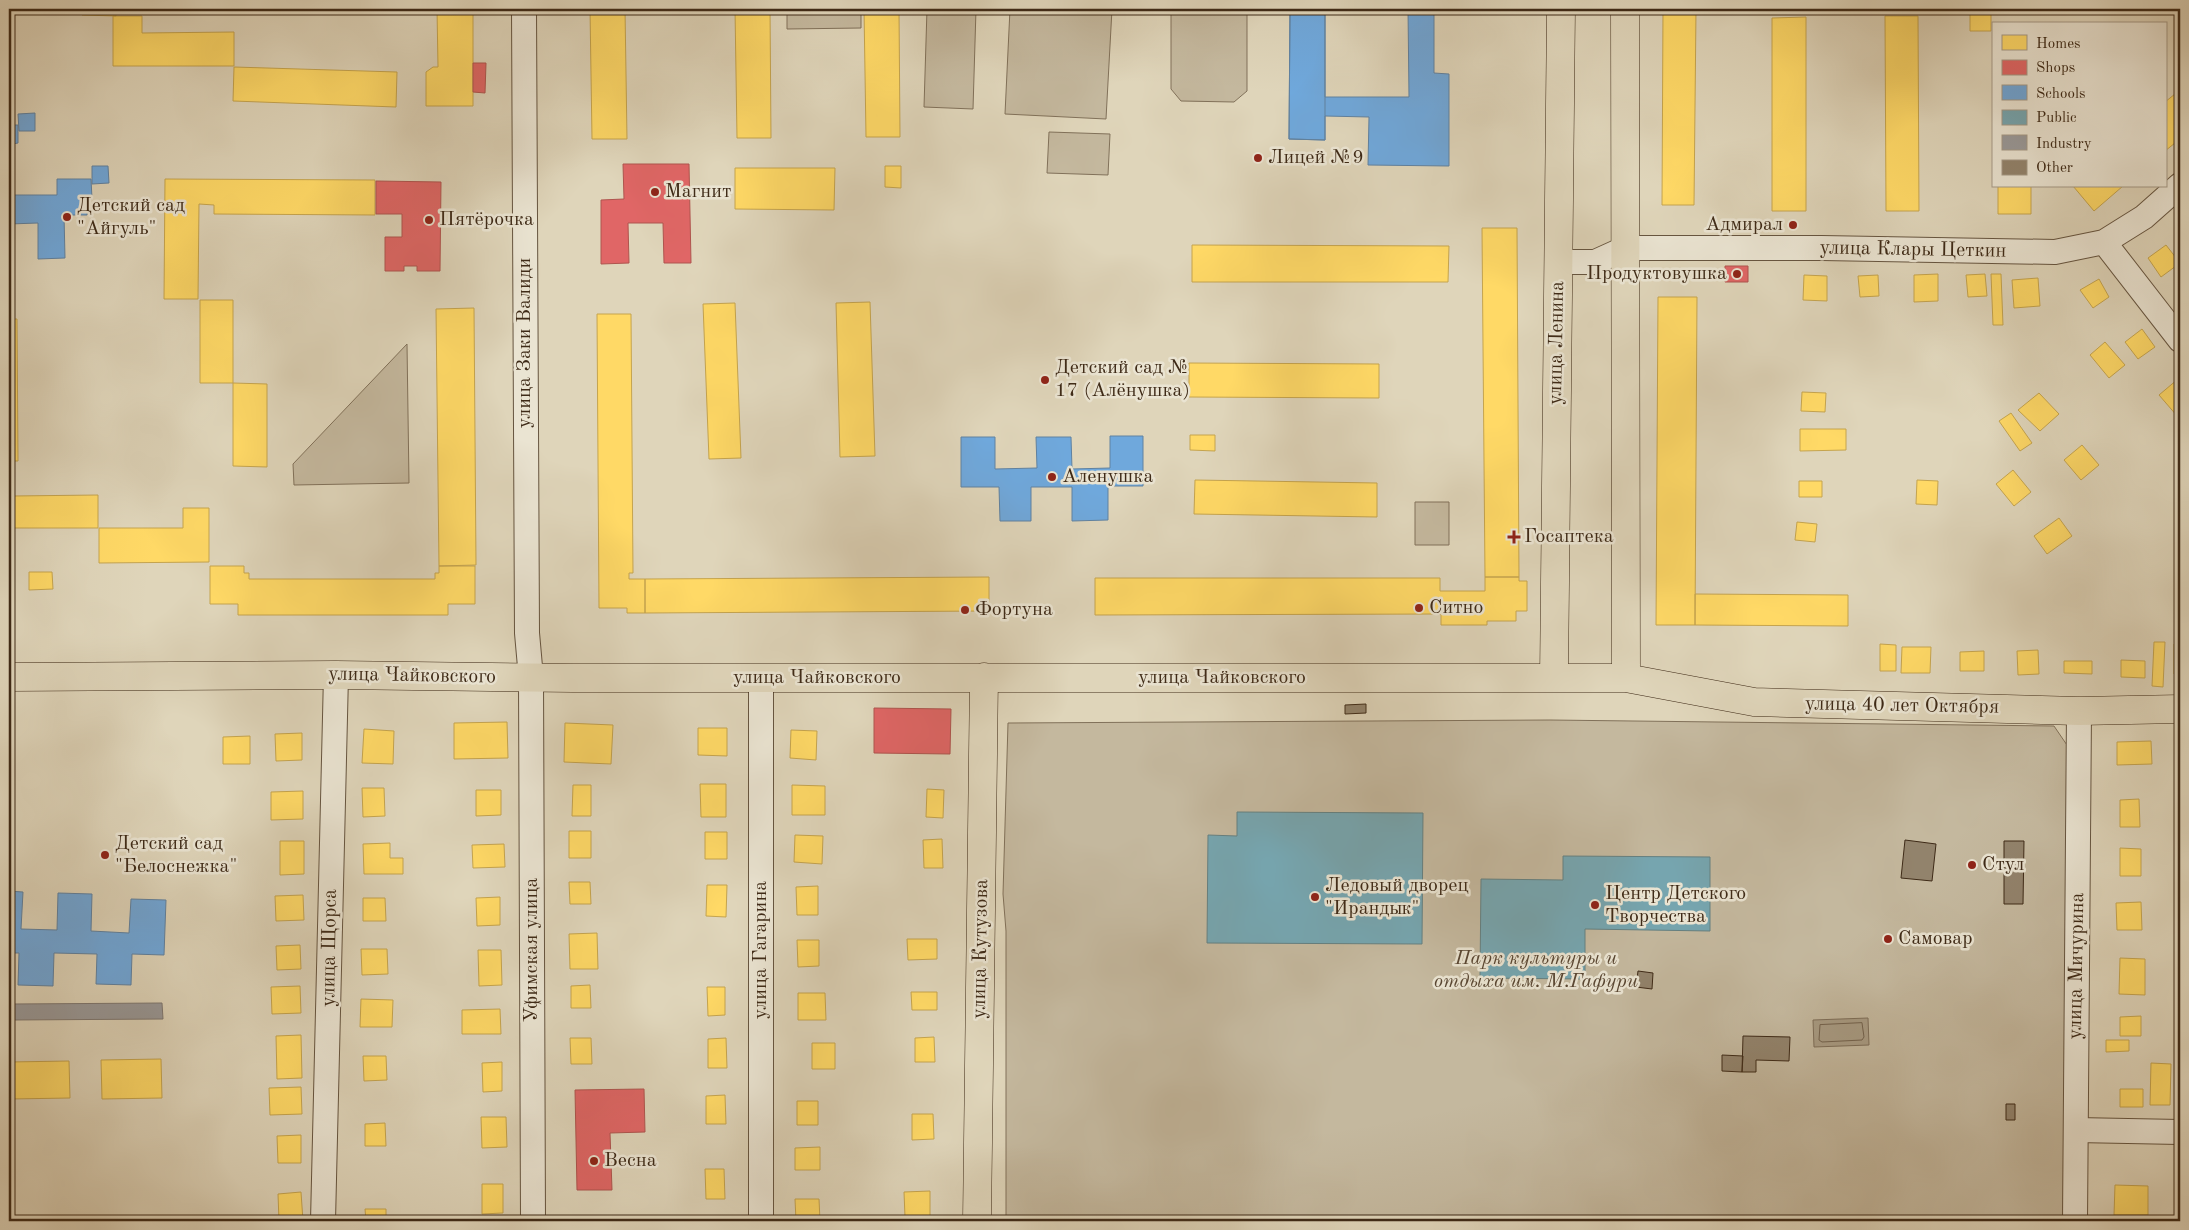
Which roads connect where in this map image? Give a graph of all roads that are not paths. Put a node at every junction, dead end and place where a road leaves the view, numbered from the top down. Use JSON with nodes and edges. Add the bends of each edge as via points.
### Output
{"nodes":[{"id":1,"x":524,"y":9,"type":"edge"},
{"id":2,"x":1560,"y":9,"type":"edge"},
{"id":3,"x":1626,"y":9,"type":"edge"},
{"id":4,"x":2180,"y":185,"type":"edge"},
{"id":5,"x":2104,"y":242,"type":"junction"},
{"id":6,"x":1626,"y":248,"type":"junction"},
{"id":7,"x":1558,"y":262,"type":"junction"},
{"id":8,"x":2180,"y":340,"type":"edge"},
{"id":9,"x":336,"y":675,"type":"junction"},
{"id":10,"x":9,"y":677,"type":"edge"},
{"id":11,"x":984,"y":677,"type":"junction"},
{"id":12,"x":531,"y":678,"type":"junction"},
{"id":13,"x":760,"y":678,"type":"junction"},
{"id":14,"x":1554,"y":678,"type":"junction"},
{"id":15,"x":1626,"y":678,"type":"junction"},
{"id":16,"x":2180,"y":709,"type":"edge"},
{"id":17,"x":2079,"y":711,"type":"junction"},
{"id":18,"x":2076,"y":1130,"type":"junction"},
{"id":19,"x":2180,"y":1132,"type":"edge"},
{"id":20,"x":323,"y":1221,"type":"edge"},
{"id":21,"x":533,"y":1221,"type":"edge"},
{"id":22,"x":761,"y":1221,"type":"edge"},
{"id":23,"x":977,"y":1221,"type":"edge"},
{"id":24,"x":2075,"y":1221,"type":"edge"}],
"edges":[{"from":1,"to":12,"type":"street","name":"улица Заки Валиди","via":[[527,633]]},
{"from":2,"to":7,"type":"main road","name":"улица Ленина"},
{"from":3,"to":6,"type":"main road"},
{"from":4,"to":5,"type":"street","name":"улица Клары Цеткин","via":[[2144,217]]},
{"from":5,"to":6,"type":"street","name":"улица Клары Цеткин","via":[[2055,252]]},
{"from":5,"to":8,"type":"street"},
{"from":6,"to":7,"type":"street","via":[[1595,262]]},
{"from":6,"to":15,"type":"main road"},
{"from":7,"to":14,"type":"main road","name":"улица Ленина"},
{"from":9,"to":10,"type":"main road","name":"улица Чайковского"},
{"from":9,"to":12,"type":"main road","name":"улица Чайковского"},
{"from":9,"to":20,"type":"street","name":"улица Щорса"},
{"from":11,"to":13,"type":"main road","name":"улица Чайковского"},
{"from":11,"to":14,"type":"main road","name":"улица Чайковского"},
{"from":11,"to":23,"type":"main road","name":"улица Кутузова"},
{"from":12,"to":13,"type":"main road","name":"улица Чайковского"},
{"from":12,"to":21,"type":"street","name":"Уфимская улица"},
{"from":13,"to":22,"type":"street","name":"улица Гагарина"},
{"from":14,"to":15,"type":"main road","name":"улица Чайковского"},
{"from":15,"to":17,"type":"main road","name":"улица 40 лет Октября","via":[[1754,702]]},
{"from":16,"to":17,"type":"main road","name":"улица 40 лет Октября"},
{"from":17,"to":18,"type":"street","name":"улица Мичурина"},
{"from":18,"to":19,"type":"street"},
{"from":18,"to":24,"type":"street","name":"улица Мичурина"}]}
